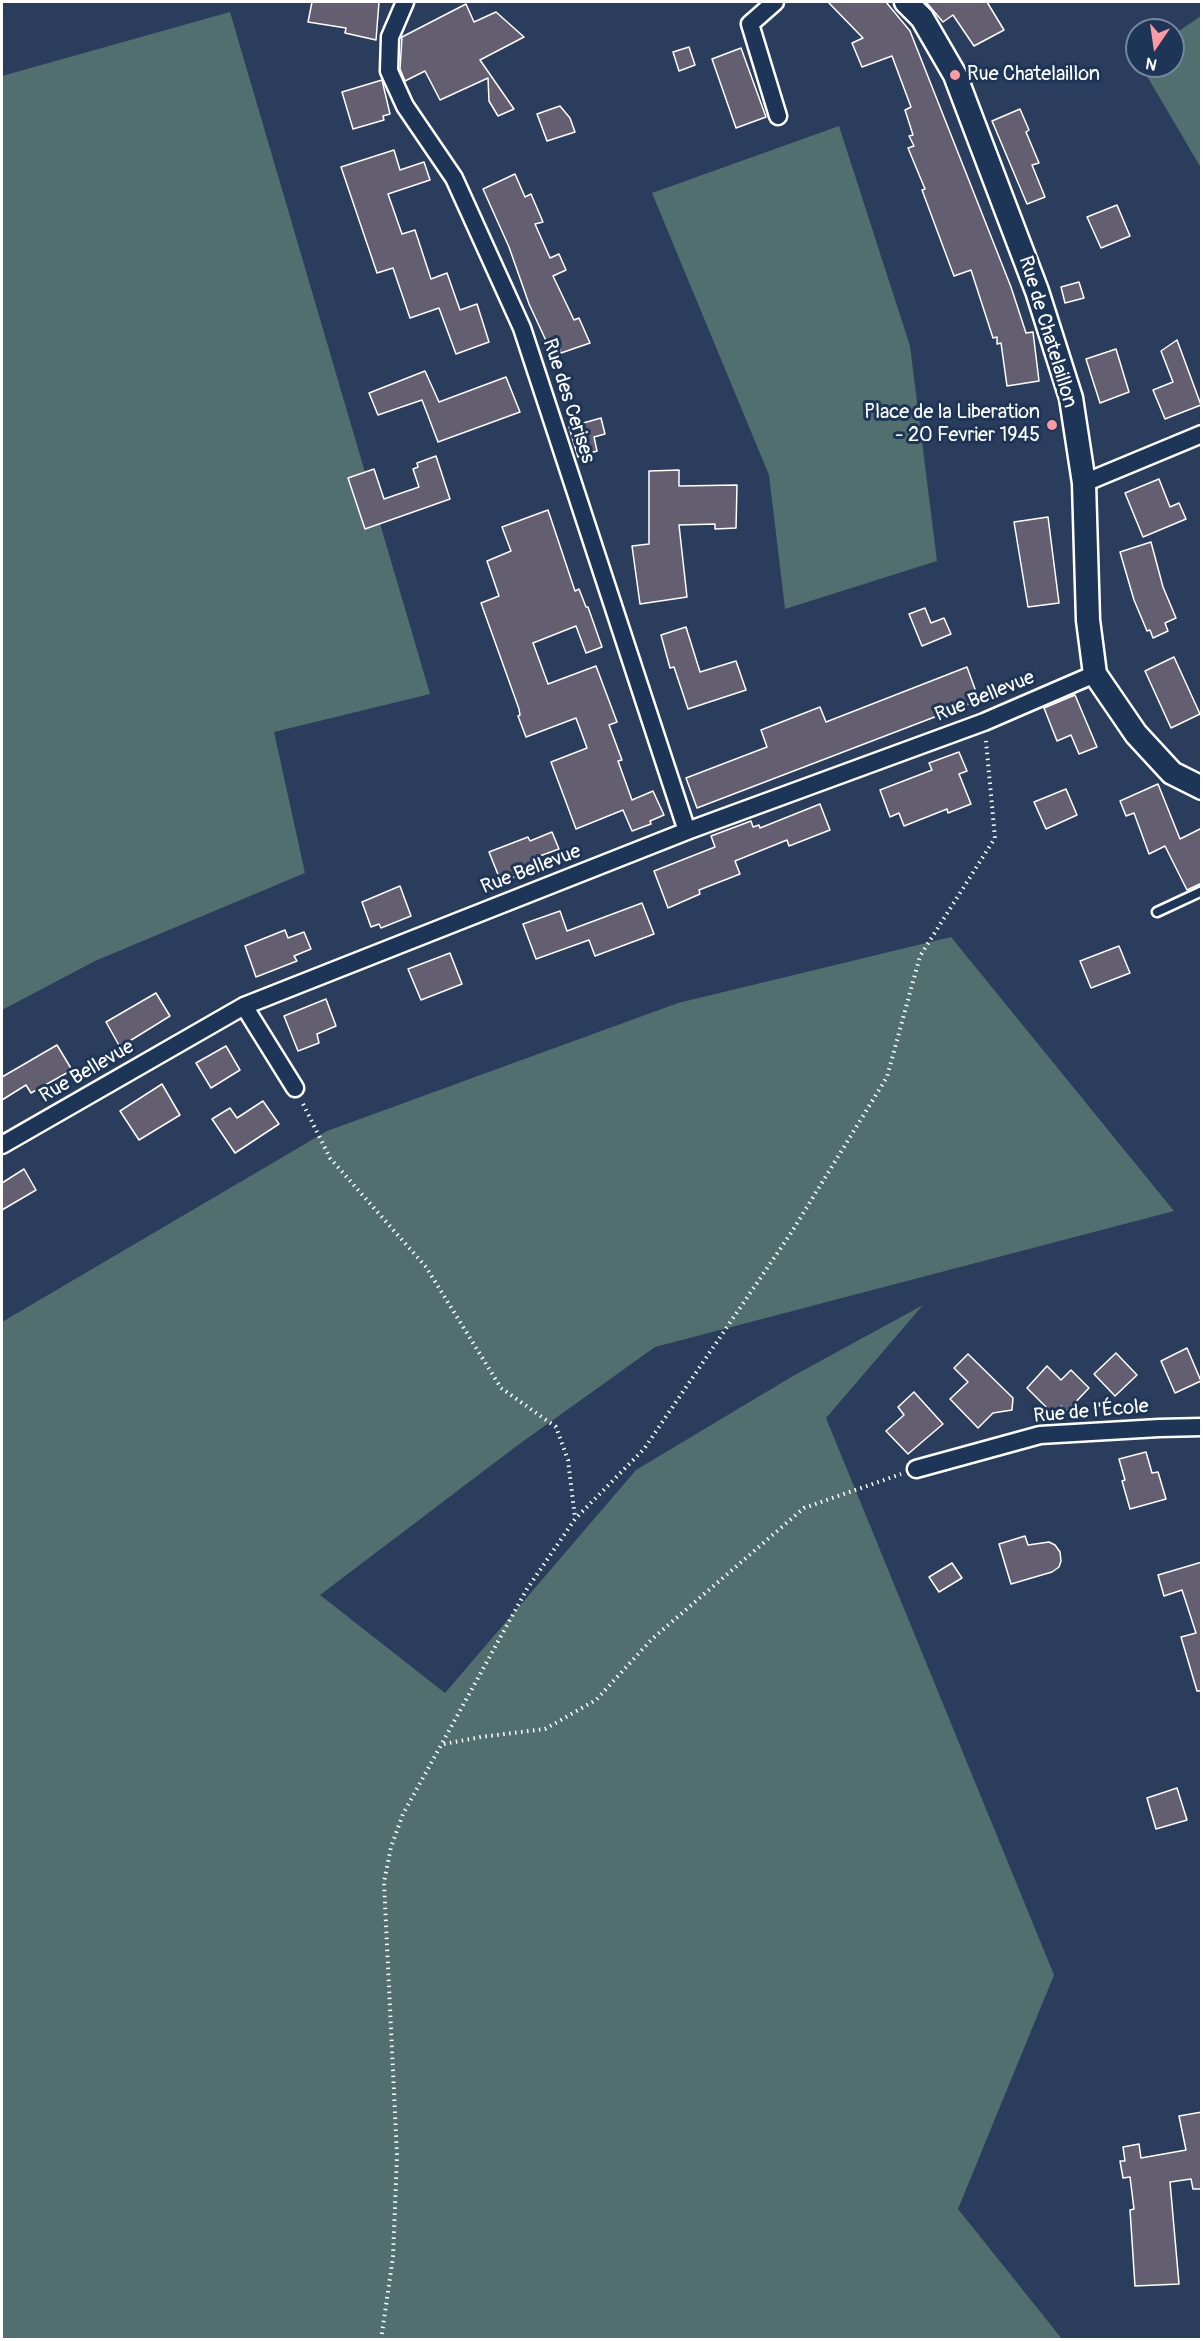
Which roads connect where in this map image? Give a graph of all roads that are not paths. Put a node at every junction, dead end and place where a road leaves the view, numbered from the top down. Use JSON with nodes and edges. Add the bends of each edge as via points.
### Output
{"nodes":[{"id":1,"x":405,"y":2,"type":"edge"},
{"id":2,"x":776,"y":2,"type":"edge"},
{"id":3,"x":906,"y":2,"type":"edge"},
{"id":4,"x":778,"y":116,"type":"dead end"},
{"id":5,"x":1202,"y":434,"type":"edge"},
{"id":6,"x":1084,"y":483,"type":"junction"},
{"id":7,"x":1095,"y":674,"type":"junction"},
{"id":8,"x":1202,"y":788,"type":"edge"},
{"id":9,"x":687,"y":831,"type":"junction"},
{"id":10,"x":1202,"y":891,"type":"edge"},
{"id":11,"x":1157,"y":912,"type":"dead end"},
{"id":12,"x":244,"y":1005,"type":"junction"},
{"id":13,"x":295,"y":1088,"type":"road end"},
{"id":14,"x":2,"y":1145,"type":"edge"},
{"id":15,"x":1202,"y":1427,"type":"edge"},
{"id":16,"x":916,"y":1469,"type":"road end"}],
"edges":[{"from":1,"to":9,"type":"street","name":"Rue des Cerises","via":[[390,37],[389,71],[405,106],[454,178],[522,328]]},
{"from":2,"to":4,"type":"street","via":[[750,24]]},
{"from":3,"to":6,"type":"main road","name":"Rue de Chatelaillon","via":[[922,18],[955,75],[1037,291],[1071,398]]},
{"from":5,"to":6,"type":"street"},
{"from":6,"to":7,"type":"main road","name":"Rue de Chatelaillon","via":[[1088,620]]},
{"from":7,"to":8,"type":"main road","name":"Rue de Chatelaillon","via":[[1143,742],[1172,773]]},
{"from":7,"to":9,"type":"street","name":"Rue Bellevue","via":[[984,722]]},
{"from":9,"to":12,"type":"street","name":"Rue Bellevue"},
{"from":10,"to":11,"type":"lane"},
{"from":12,"to":13,"type":"street"},
{"from":12,"to":14,"type":"street","name":"Rue Bellevue"},
{"from":15,"to":16,"type":"street","name":"Rue de l'École","via":[[1040,1435]]}]}
